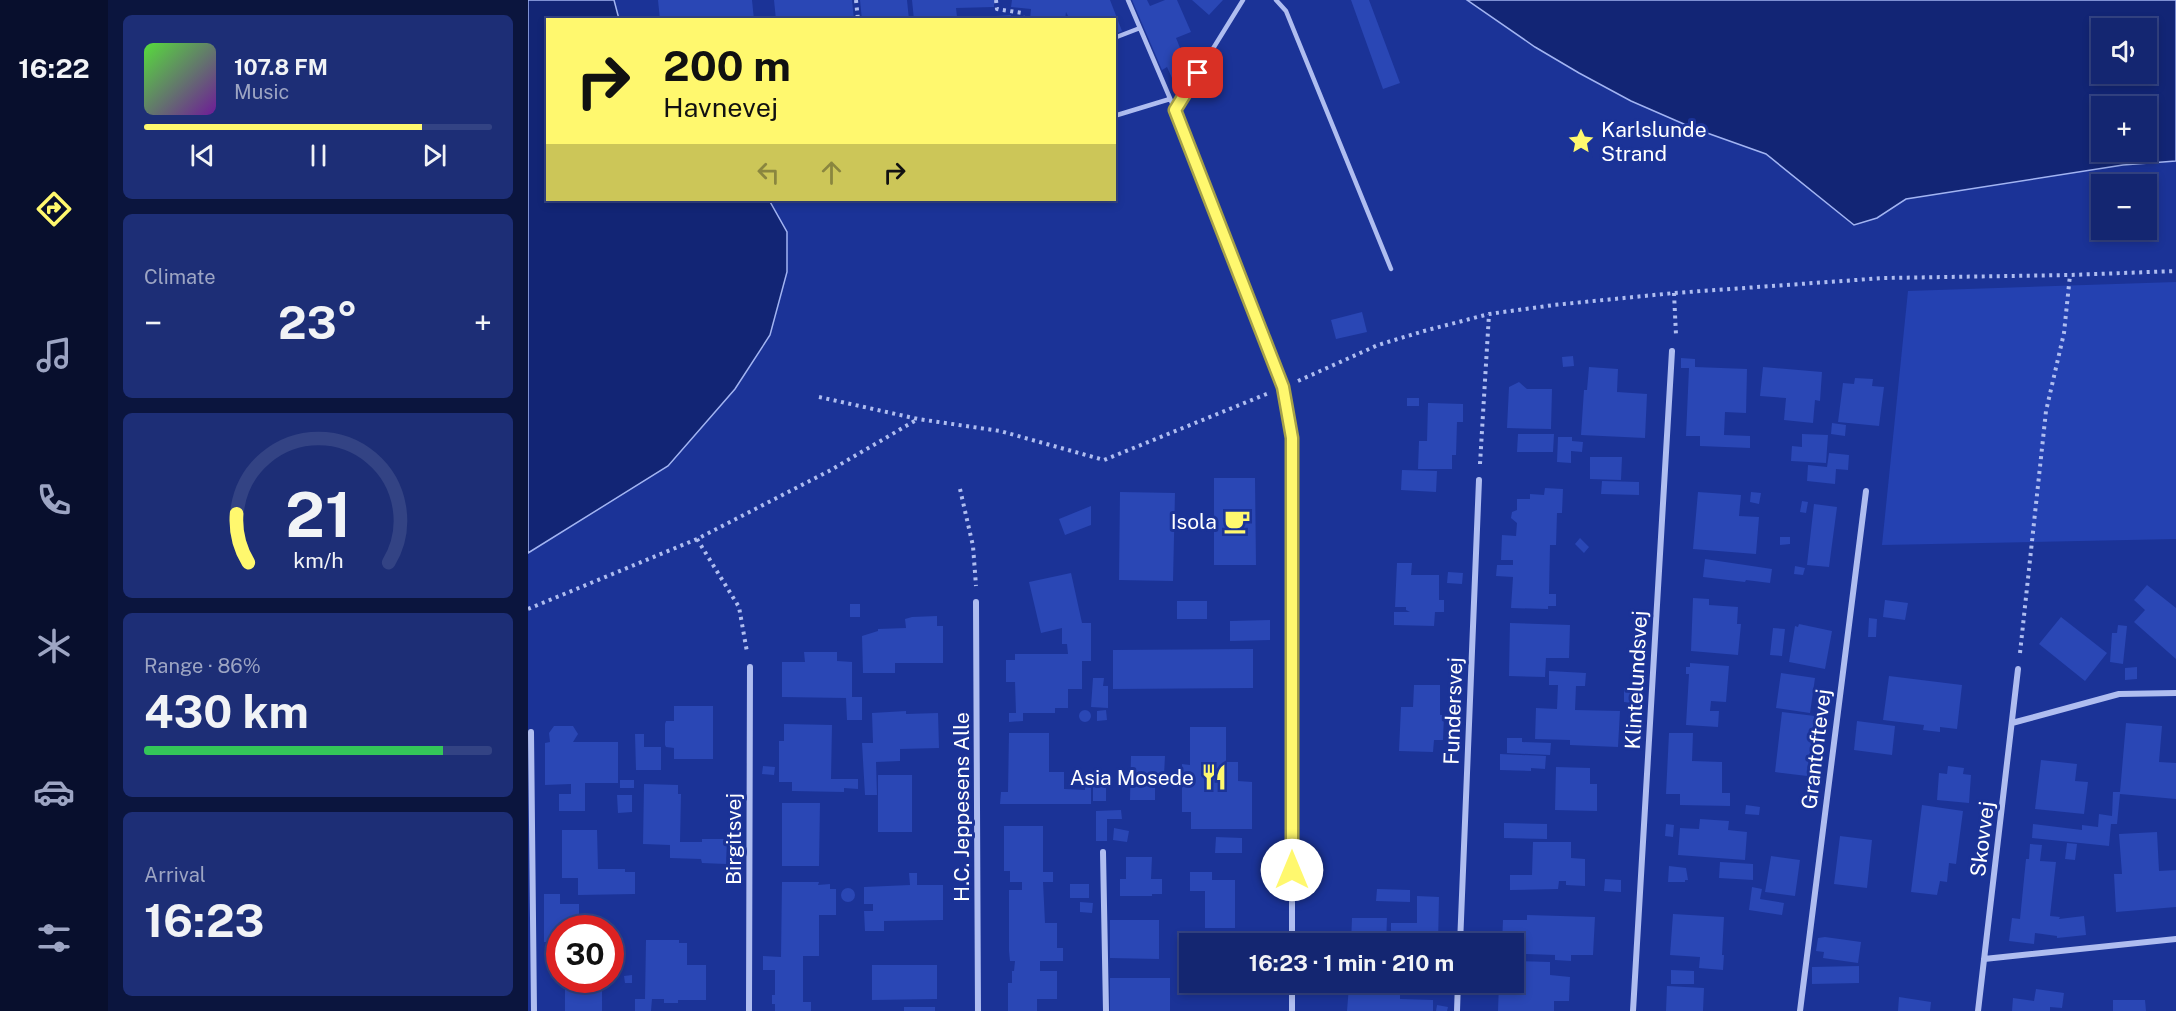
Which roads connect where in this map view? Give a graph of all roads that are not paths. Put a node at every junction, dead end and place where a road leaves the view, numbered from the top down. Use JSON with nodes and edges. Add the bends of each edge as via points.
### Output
{"nodes":[{"id":1,"x":1128,"y":0,"type":"edge"},
{"id":2,"x":1243,"y":0,"type":"edge"},
{"id":3,"x":1276,"y":0,"type":"edge"},
{"id":4,"x":1140,"y":28,"type":"junction"},
{"id":5,"x":1116,"y":37,"type":"edge"},
{"id":6,"x":1170,"y":99,"type":"junction"},
{"id":7,"x":1175,"y":110,"type":"junction"},
{"id":8,"x":1116,"y":115,"type":"edge"},
{"id":9,"x":1391,"y":269,"type":"dead end"},
{"id":10,"x":1672,"y":351,"type":"road end"},
{"id":11,"x":1283,"y":387,"type":"joint"},
{"id":12,"x":1479,"y":480,"type":"road end"},
{"id":13,"x":1866,"y":490,"type":"dead end"},
{"id":14,"x":976,"y":602,"type":"road end"},
{"id":15,"x":750,"y":667,"type":"road end"},
{"id":16,"x":2019,"y":669,"type":"road end"},
{"id":17,"x":2176,"y":693,"type":"edge"},
{"id":18,"x":2012,"y":723,"type":"junction"},
{"id":19,"x":531,"y":732,"type":"dead end"},
{"id":20,"x":1103,"y":852,"type":"dead end"},
{"id":21,"x":1292,"y":933,"type":"edge"},
{"id":22,"x":1460,"y":933,"type":"edge"},
{"id":23,"x":2176,"y":939,"type":"edge"},
{"id":24,"x":1984,"y":958,"type":"junction"},
{"id":25,"x":1292,"y":993,"type":"edge"},
{"id":26,"x":1458,"y":993,"type":"edge"},
{"id":27,"x":534,"y":1011,"type":"edge"},
{"id":28,"x":749,"y":1011,"type":"edge"},
{"id":29,"x":978,"y":1011,"type":"edge"},
{"id":30,"x":1106,"y":1011,"type":"edge"},
{"id":31,"x":1292,"y":1011,"type":"edge"},
{"id":32,"x":1457,"y":1011,"type":"edge"},
{"id":33,"x":1633,"y":1011,"type":"edge"},
{"id":34,"x":1800,"y":1011,"type":"edge"},
{"id":35,"x":1978,"y":1011,"type":"edge"}],
"edges":[{"from":1,"to":4,"type":"lane"},
{"from":2,"to":7,"type":"lane"},
{"from":3,"to":9,"type":"lane","via":[[1286,11]]},
{"from":4,"to":5,"type":"lane"},
{"from":4,"to":6,"type":"lane"},
{"from":6,"to":7,"type":"lane"},
{"from":6,"to":8,"type":"lane"},
{"from":7,"to":11,"type":"lane"},
{"from":10,"to":33,"type":"street","name":"Klintelundsvej"},
{"from":11,"to":21,"type":"street","via":[[1292,438]]},
{"from":12,"to":22,"type":"street","name":"Fundersvej"},
{"from":13,"to":34,"type":"street","name":"Grantoftevej"},
{"from":14,"to":29,"type":"street","name":"H.C. Jeppesens Alle"},
{"from":15,"to":28,"type":"street","name":"Birgitsvej"},
{"from":16,"to":18,"type":"street","name":"Skovvej"},
{"from":17,"to":18,"type":"street","via":[[2119,694]]},
{"from":18,"to":24,"type":"street","name":"Skovvej"},
{"from":19,"to":27,"type":"street"},
{"from":20,"to":30,"type":"street"},
{"from":23,"to":24,"type":"street"},
{"from":24,"to":35,"type":"street","name":"Skovvej"},
{"from":25,"to":31,"type":"street"},
{"from":26,"to":32,"type":"street"}]}
